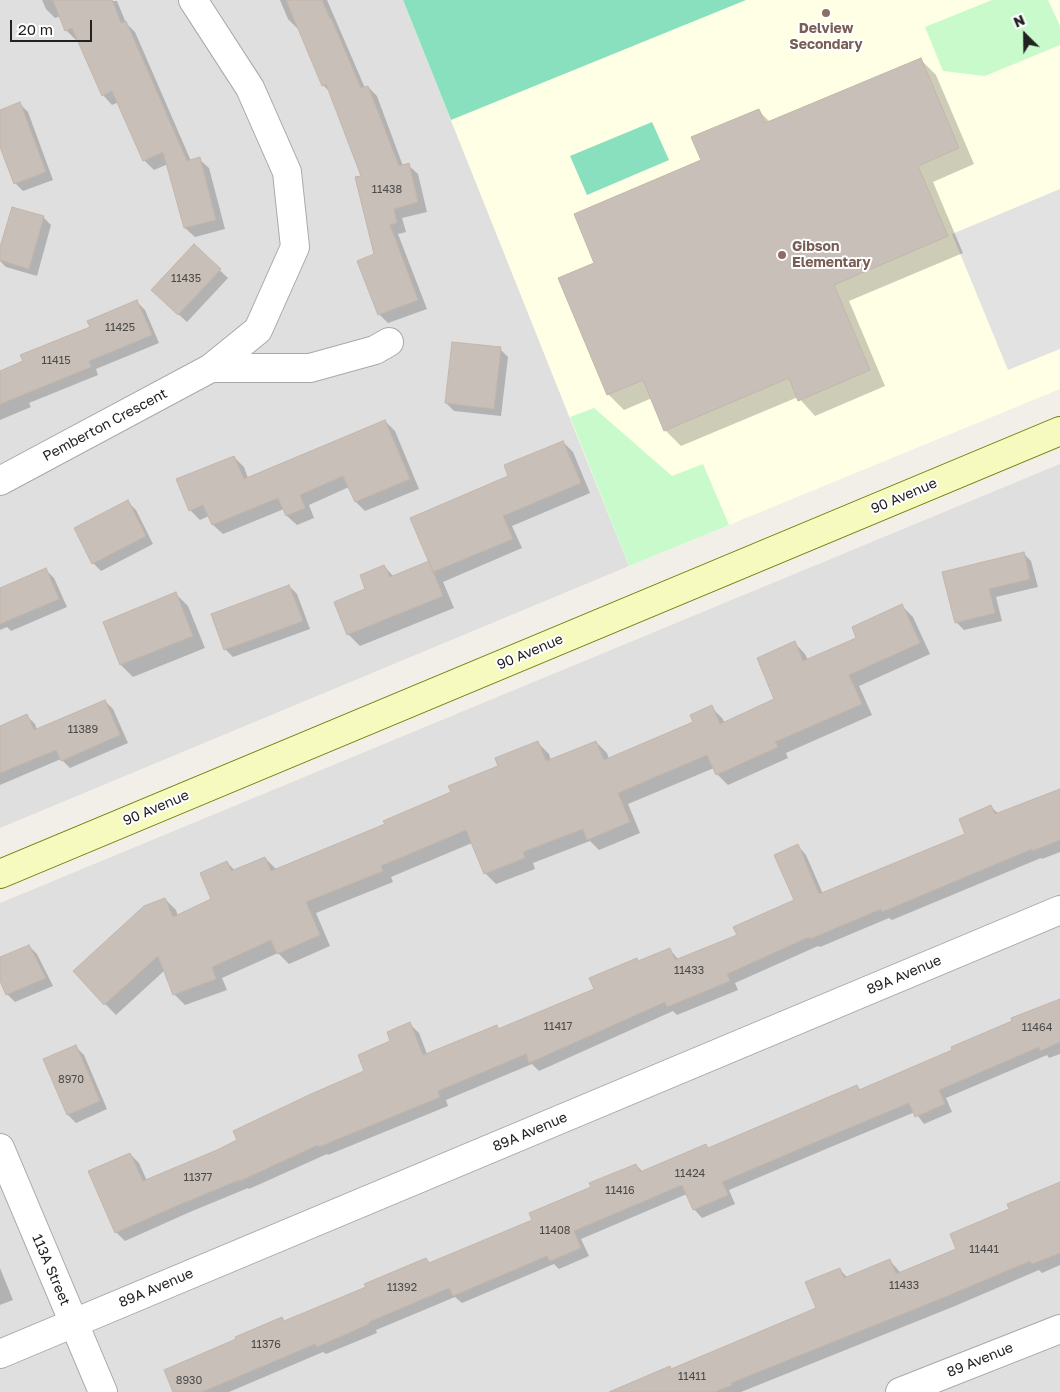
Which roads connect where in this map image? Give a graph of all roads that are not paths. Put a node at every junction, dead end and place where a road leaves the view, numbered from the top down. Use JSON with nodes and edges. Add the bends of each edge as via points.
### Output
{"nodes":[{"id":1,"x":193,"y":0,"type":"edge"},
{"id":2,"x":389,"y":342,"type":"dead end"},
{"id":3,"x":211,"y":368,"type":"junction"},
{"id":4,"x":1060,"y":431,"type":"edge"},
{"id":5,"x":0,"y":481,"type":"edge"},
{"id":6,"x":0,"y":874,"type":"edge"},
{"id":7,"x":1060,"y":910,"type":"edge"},
{"id":8,"x":0,"y":1148,"type":"edge"},
{"id":9,"x":73,"y":1323,"type":"junction"},
{"id":10,"x":1060,"y":1329,"type":"edge"},
{"id":11,"x":0,"y":1354,"type":"edge"},
{"id":12,"x":103,"y":1392,"type":"edge"},
{"id":13,"x":900,"y":1392,"type":"edge"}],
"edges":[{"from":1,"to":3,"type":"street","name":"Pemberton Crescent","via":[[250,88],[287,172],[295,247],[258,330]]},
{"from":2,"to":3,"type":"street","name":"Pemberton Crescent","via":[[375,350],[310,368]]},
{"from":3,"to":5,"type":"street","name":"Pemberton Crescent"},
{"from":4,"to":6,"type":"street","name":"90 Avenue"},
{"from":7,"to":9,"type":"street","name":"89A Avenue"},
{"from":8,"to":9,"type":"street","name":"113A Street"},
{"from":9,"to":11,"type":"street","name":"89A Avenue"},
{"from":9,"to":12,"type":"street","name":"113A Street"},
{"from":10,"to":13,"type":"street","name":"89 Avenue"}]}
